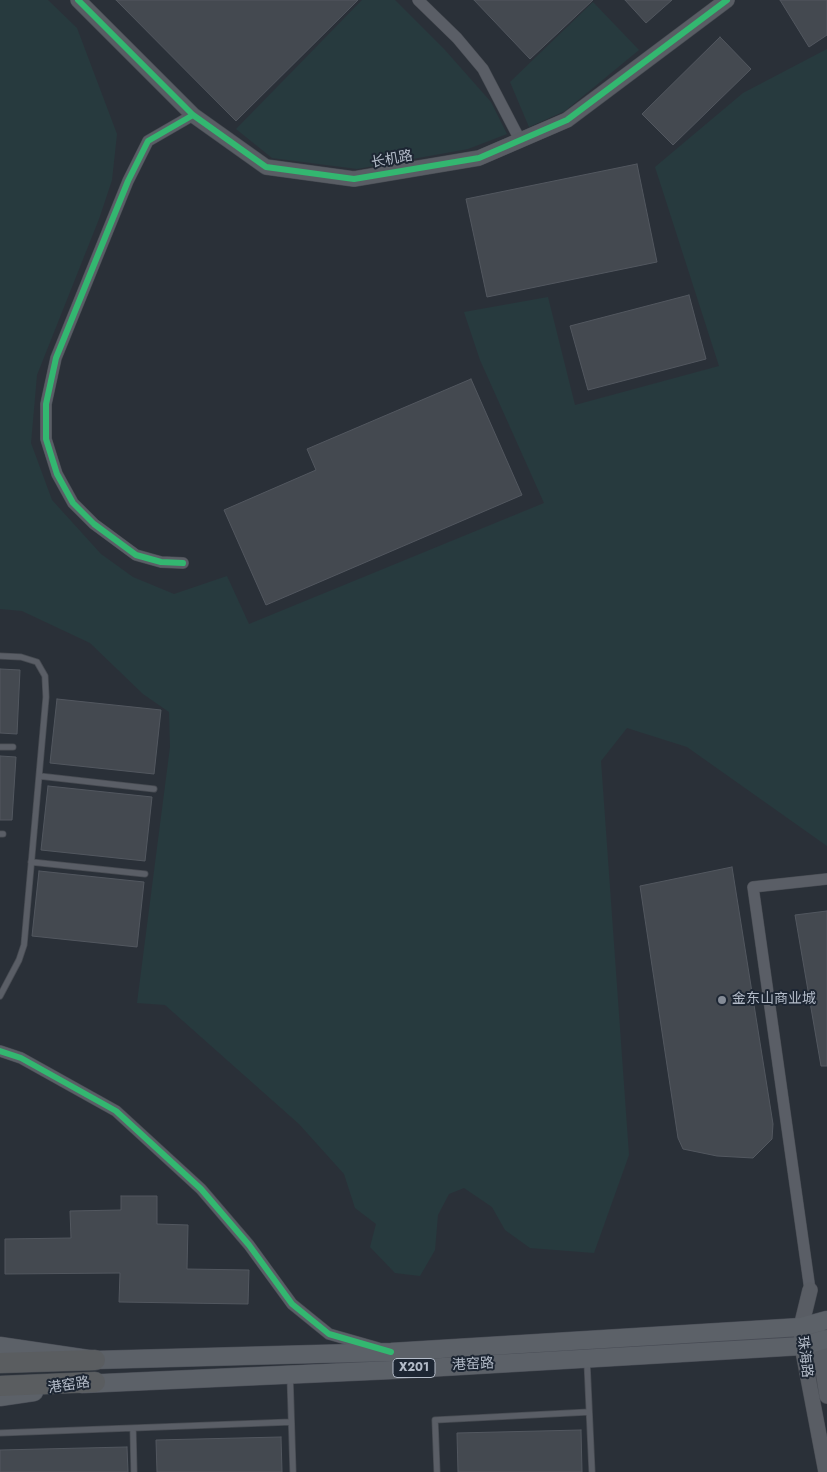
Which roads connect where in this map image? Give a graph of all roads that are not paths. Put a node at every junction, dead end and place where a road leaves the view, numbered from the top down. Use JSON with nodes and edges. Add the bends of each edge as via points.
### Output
{"nodes":[{"id":1,"x":78,"y":0,"type":"edge"},
{"id":2,"x":418,"y":0,"type":"edge"},
{"id":3,"x":727,"y":0,"type":"edge"},
{"id":4,"x":193,"y":114,"type":"junction"},
{"id":5,"x":520,"y":140,"type":"junction"},
{"id":6,"x":183,"y":563,"type":"dead end"},
{"id":7,"x":0,"y":656,"type":"edge"},
{"id":8,"x":0,"y":747,"type":"edge"},
{"id":9,"x":13,"y":748,"type":"dead end"},
{"id":10,"x":39,"y":776,"type":"junction"},
{"id":11,"x":154,"y":789,"type":"dead end"},
{"id":12,"x":31,"y":862,"type":"junction"},
{"id":13,"x":146,"y":874,"type":"dead end"},
{"id":14,"x":827,"y":879,"type":"edge"},
{"id":15,"x":0,"y":996,"type":"edge"},
{"id":16,"x":0,"y":1051,"type":"edge"},
{"id":17,"x":810,"y":1290,"type":"joint"},
{"id":18,"x":815,"y":1323,"type":"edge"},
{"id":19,"x":816,"y":1342,"type":"edge"},
{"id":20,"x":0,"y":1346,"type":"edge"},
{"id":21,"x":391,"y":1352,"type":"junction"},
{"id":22,"x":587,"y":1358,"type":"junction"},
{"id":23,"x":95,"y":1360,"type":"junction"},
{"id":24,"x":0,"y":1363,"type":"edge"},
{"id":25,"x":290,"y":1373,"type":"junction"},
{"id":26,"x":95,"y":1382,"type":"junction"},
{"id":27,"x":0,"y":1386,"type":"edge"},
{"id":28,"x":827,"y":1396,"type":"edge"},
{"id":29,"x":0,"y":1397,"type":"edge"},
{"id":30,"x":589,"y":1412,"type":"junction"},
{"id":31,"x":292,"y":1422,"type":"junction"},
{"id":32,"x":133,"y":1428,"type":"junction"},
{"id":33,"x":0,"y":1433,"type":"edge"},
{"id":34,"x":134,"y":1472,"type":"edge"},
{"id":35,"x":293,"y":1472,"type":"edge"},
{"id":36,"x":437,"y":1472,"type":"edge"},
{"id":37,"x":592,"y":1472,"type":"edge"},
{"id":38,"x":826,"y":1472,"type":"edge"}],
"edges":[{"from":1,"to":4,"type":"street","name":"长机路"},
{"from":2,"to":5,"type":"street","via":[[457,38],[483,70]]},
{"from":3,"to":5,"type":"street","name":"长机路","via":[[568,120]]},
{"from":4,"to":5,"type":"street","name":"长机路","via":[[266,167],[354,179],[479,158]]},
{"from":4,"to":6,"type":"street","via":[[148,141],[128,180],[56,358],[46,404],[46,439],[57,474],[73,503],[94,524],[136,554],[161,562]]},
{"from":7,"to":10,"type":"lane","via":[[37,662],[45,676]]},
{"from":8,"to":9,"type":"lane"},
{"from":10,"to":11,"type":"lane"},
{"from":10,"to":12,"type":"lane"},
{"from":12,"to":13,"type":"lane"},
{"from":12,"to":15,"type":"lane","via":[[24,945]]},
{"from":14,"to":17,"type":"street","via":[[753,887]]},
{"from":16,"to":21,"type":"street","via":[[21,1058],[116,1111],[201,1189],[249,1245],[292,1304],[329,1334]]},
{"from":17,"to":18,"type":"street","name":"珠海路"},
{"from":18,"to":19,"type":"street","name":"珠海路"},
{"from":18,"to":21,"type":"main road","name":"港窑路","number":"X201"},
{"from":19,"to":22,"type":"main road","name":"港窑路","number":"X201"},
{"from":19,"to":28,"type":"street","name":"珠海路"},
{"from":19,"to":38,"type":"street","name":"珠海路"},
{"from":20,"to":23,"type":"main road","name":"港窑路","number":"X201"},
{"from":21,"to":23,"type":"main road","name":"港窑路","number":"X201"},
{"from":22,"to":25,"type":"main road","name":"港窑路","number":"X201"},
{"from":22,"to":30,"type":"lane"},
{"from":23,"to":24,"type":"highway"},
{"from":25,"to":26,"type":"main road","name":"港窑路","number":"X201"},
{"from":25,"to":31,"type":"lane"},
{"from":26,"to":27,"type":"highway"},
{"from":26,"to":29,"type":"main road","name":"港窑路","number":"X201"},
{"from":30,"to":36,"type":"lane","via":[[435,1420]]},
{"from":30,"to":37,"type":"lane"},
{"from":31,"to":32,"type":"lane"},
{"from":31,"to":35,"type":"lane"},
{"from":32,"to":33,"type":"lane"},
{"from":32,"to":34,"type":"lane"}]}
